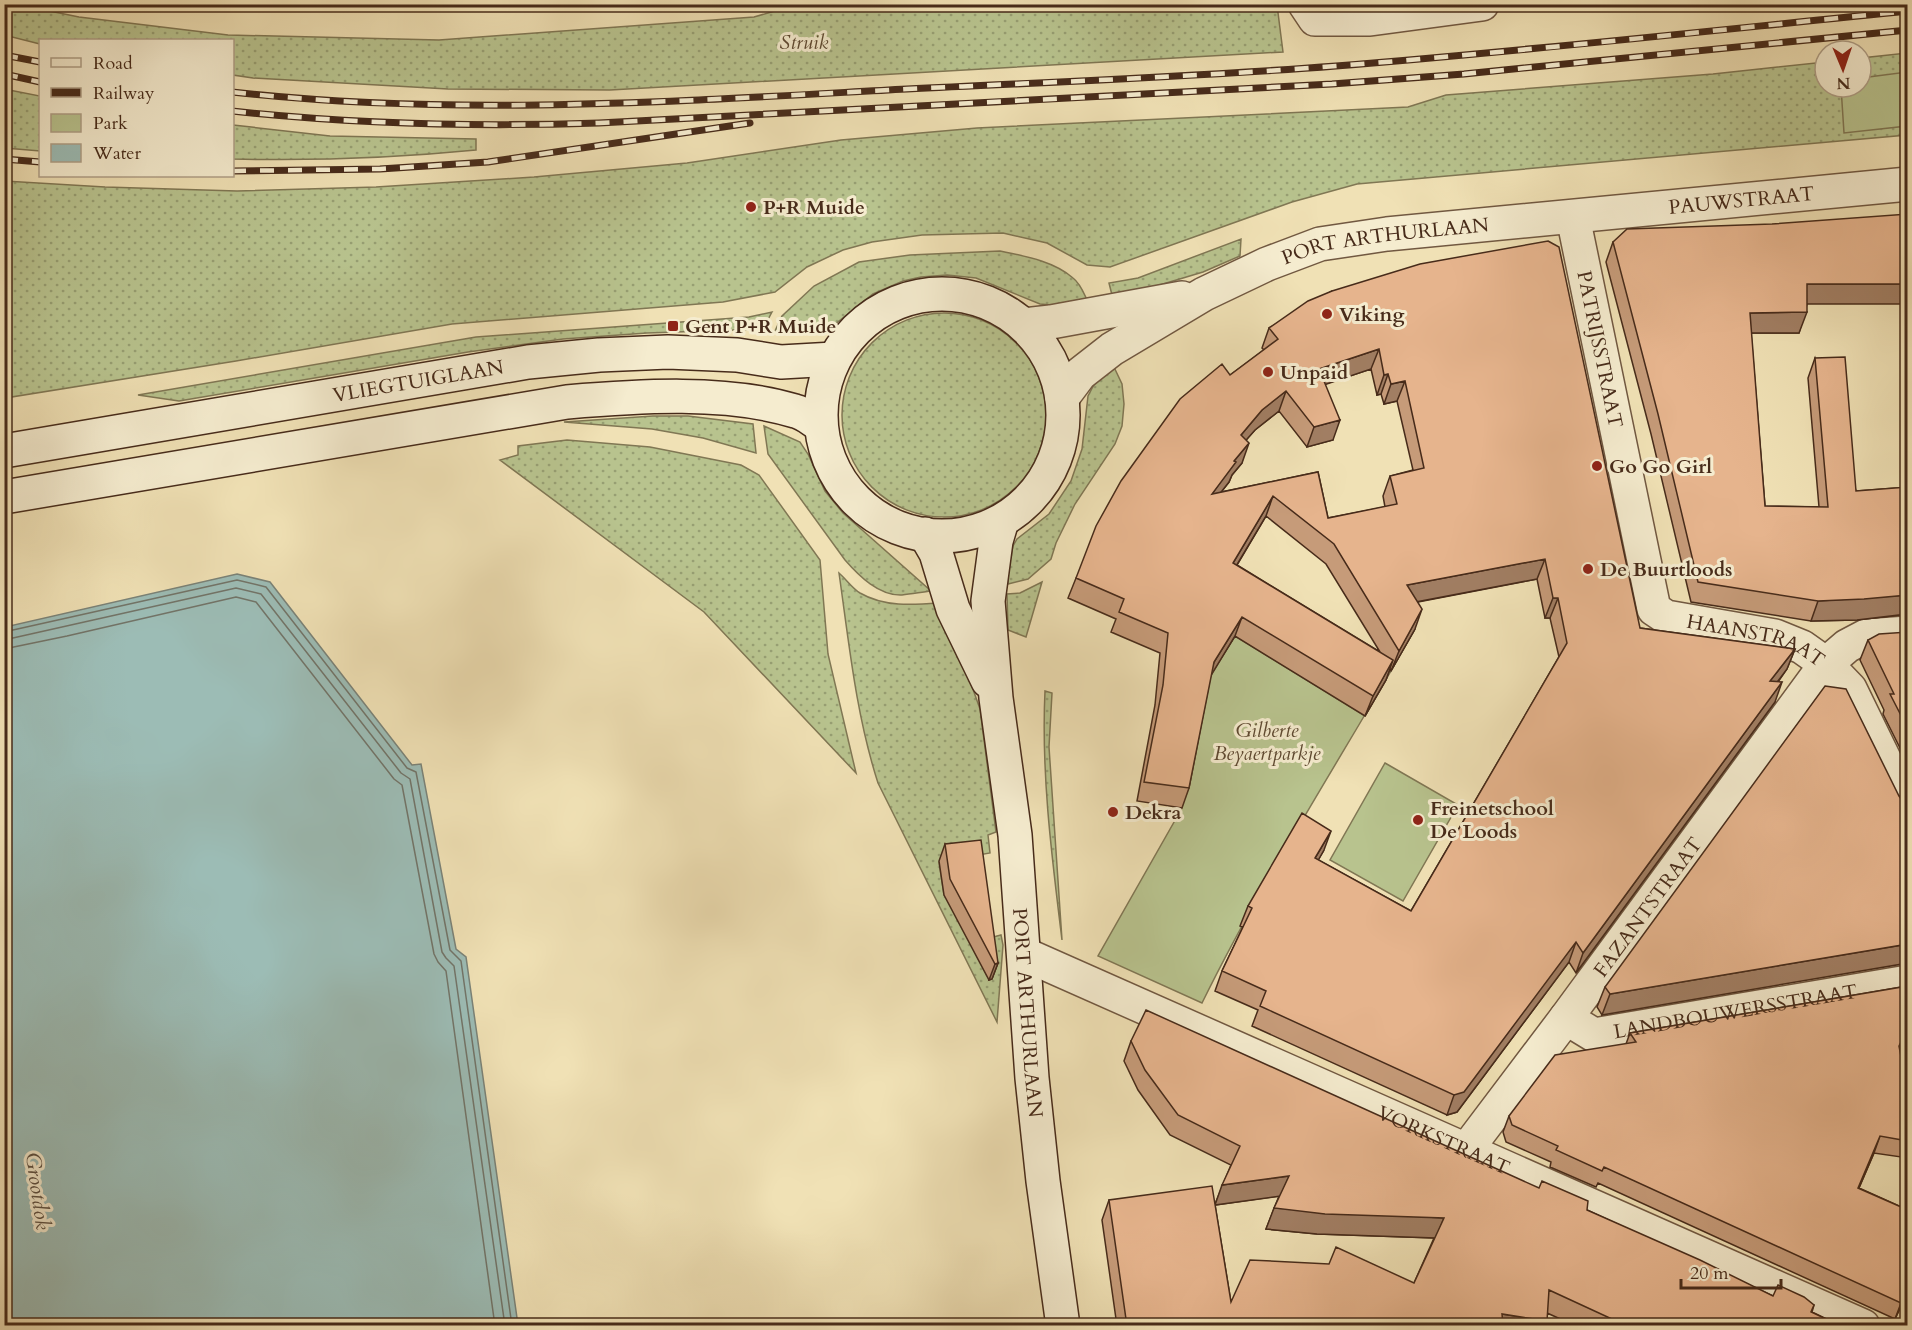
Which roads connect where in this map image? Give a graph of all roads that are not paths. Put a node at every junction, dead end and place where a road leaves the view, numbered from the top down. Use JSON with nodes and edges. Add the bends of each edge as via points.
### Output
{"nodes":[{"id":1,"x":1305,"y":4,"type":"edge"},
{"id":2,"x":1482,"y":4,"type":"edge"},
{"id":3,"x":1908,"y":184,"type":"edge"},
{"id":4,"x":1573,"y":217,"type":"junction"},
{"id":5,"x":1204,"y":294,"type":"junction"},
{"id":6,"x":1024,"y":325,"type":"junction"},
{"id":7,"x":834,"y":359,"type":"junction"},
{"id":8,"x":1062,"y":398,"type":"junction"},
{"id":9,"x":819,"y":424,"type":"junction"},
{"id":10,"x":4,"y":451,"type":"edge"},
{"id":11,"x":4,"y":497,"type":"edge"},
{"id":12,"x":1001,"y":524,"type":"junction"},
{"id":13,"x":925,"y":534,"type":"junction"},
{"id":14,"x":1666,"y":617,"type":"joint"},
{"id":15,"x":1908,"y":633,"type":"edge"},
{"id":16,"x":1826,"y":664,"type":"junction"},
{"id":17,"x":996,"y":698,"type":"junction"},
{"id":18,"x":1908,"y":808,"type":"edge"},
{"id":19,"x":1024,"y":954,"type":"junction"},
{"id":20,"x":1908,"y":982,"type":"edge"},
{"id":21,"x":1566,"y":1018,"type":"junction"},
{"id":22,"x":1467,"y":1149,"type":"junction"},
{"id":23,"x":1063,"y":1326,"type":"edge"},
{"id":24,"x":1863,"y":1326,"type":"edge"}],
"edges":[{"from":1,"to":2,"type":"street","via":[[1315,20],[1370,19]]},
{"from":3,"to":4,"type":"street","name":"PAUWSTRAAT"},
{"from":4,"to":5,"type":"street","name":"PORT ARTHURLAAN","via":[[1320,244]]},
{"from":4,"to":14,"type":"street","name":"PATRIJSSTRAAT","via":[[1654,609]]},
{"from":5,"to":6,"type":"street","name":"PORT ARTHURLAAN"},
{"from":5,"to":8,"type":"street","name":"PORT ARTHURLAAN","via":[[1112,349],[1080,374]]},
{"from":6,"to":7,"type":"street","via":[[1006,311],[976,298],[943,293],[910,298],[879,311],[853,332]]},
{"from":6,"to":8,"type":"street","via":[[1052,363]]},
{"from":7,"to":9,"type":"street","via":[[823,387]]},
{"from":7,"to":10,"type":"street","name":"VLIEGTUIGLAAN","via":[[781,362],[737,355],[668,352],[528,362]]},
{"from":8,"to":12,"type":"street","via":[[1062,435],[1050,469],[1029,500]]},
{"from":9,"to":11,"type":"street","via":[[798,411],[693,397],[567,402]]},
{"from":9,"to":13,"type":"street","via":[[840,482],[863,507],[892,525]]},
{"from":12,"to":13,"type":"street","via":[[963,534]]},
{"from":12,"to":17,"type":"street","name":"PORT ARTHURLAAN","via":[[988,601]]},
{"from":13,"to":17,"type":"street","name":"PORT ARTHURLAAN","via":[[936,553],[954,609]]},
{"from":14,"to":16,"type":"street","name":"HAANSTRAAT","via":[[1775,636],[1802,646]]},
{"from":15,"to":16,"type":"street","name":"HAANSTRAAT","via":[[1866,636]]},
{"from":16,"to":18,"type":"street","via":[[1850,689]]},
{"from":16,"to":21,"type":"street","name":"FAZANTSTRAAT"},
{"from":17,"to":19,"type":"street","name":"PORT ARTHURLAAN","via":[[1015,835]]},
{"from":19,"to":22,"type":"street","name":"VORKSTRAAT"},
{"from":19,"to":23,"type":"street","name":"PORT ARTHURLAAN","via":[[1037,1124]]},
{"from":20,"to":21,"type":"street","name":"LANDBOUWERSSTRAAT","via":[[1594,1035]]},
{"from":21,"to":22,"type":"street","name":"FAZANTSTRAAT"},
{"from":22,"to":24,"type":"street","name":"VORKSTRAAT"}]}
